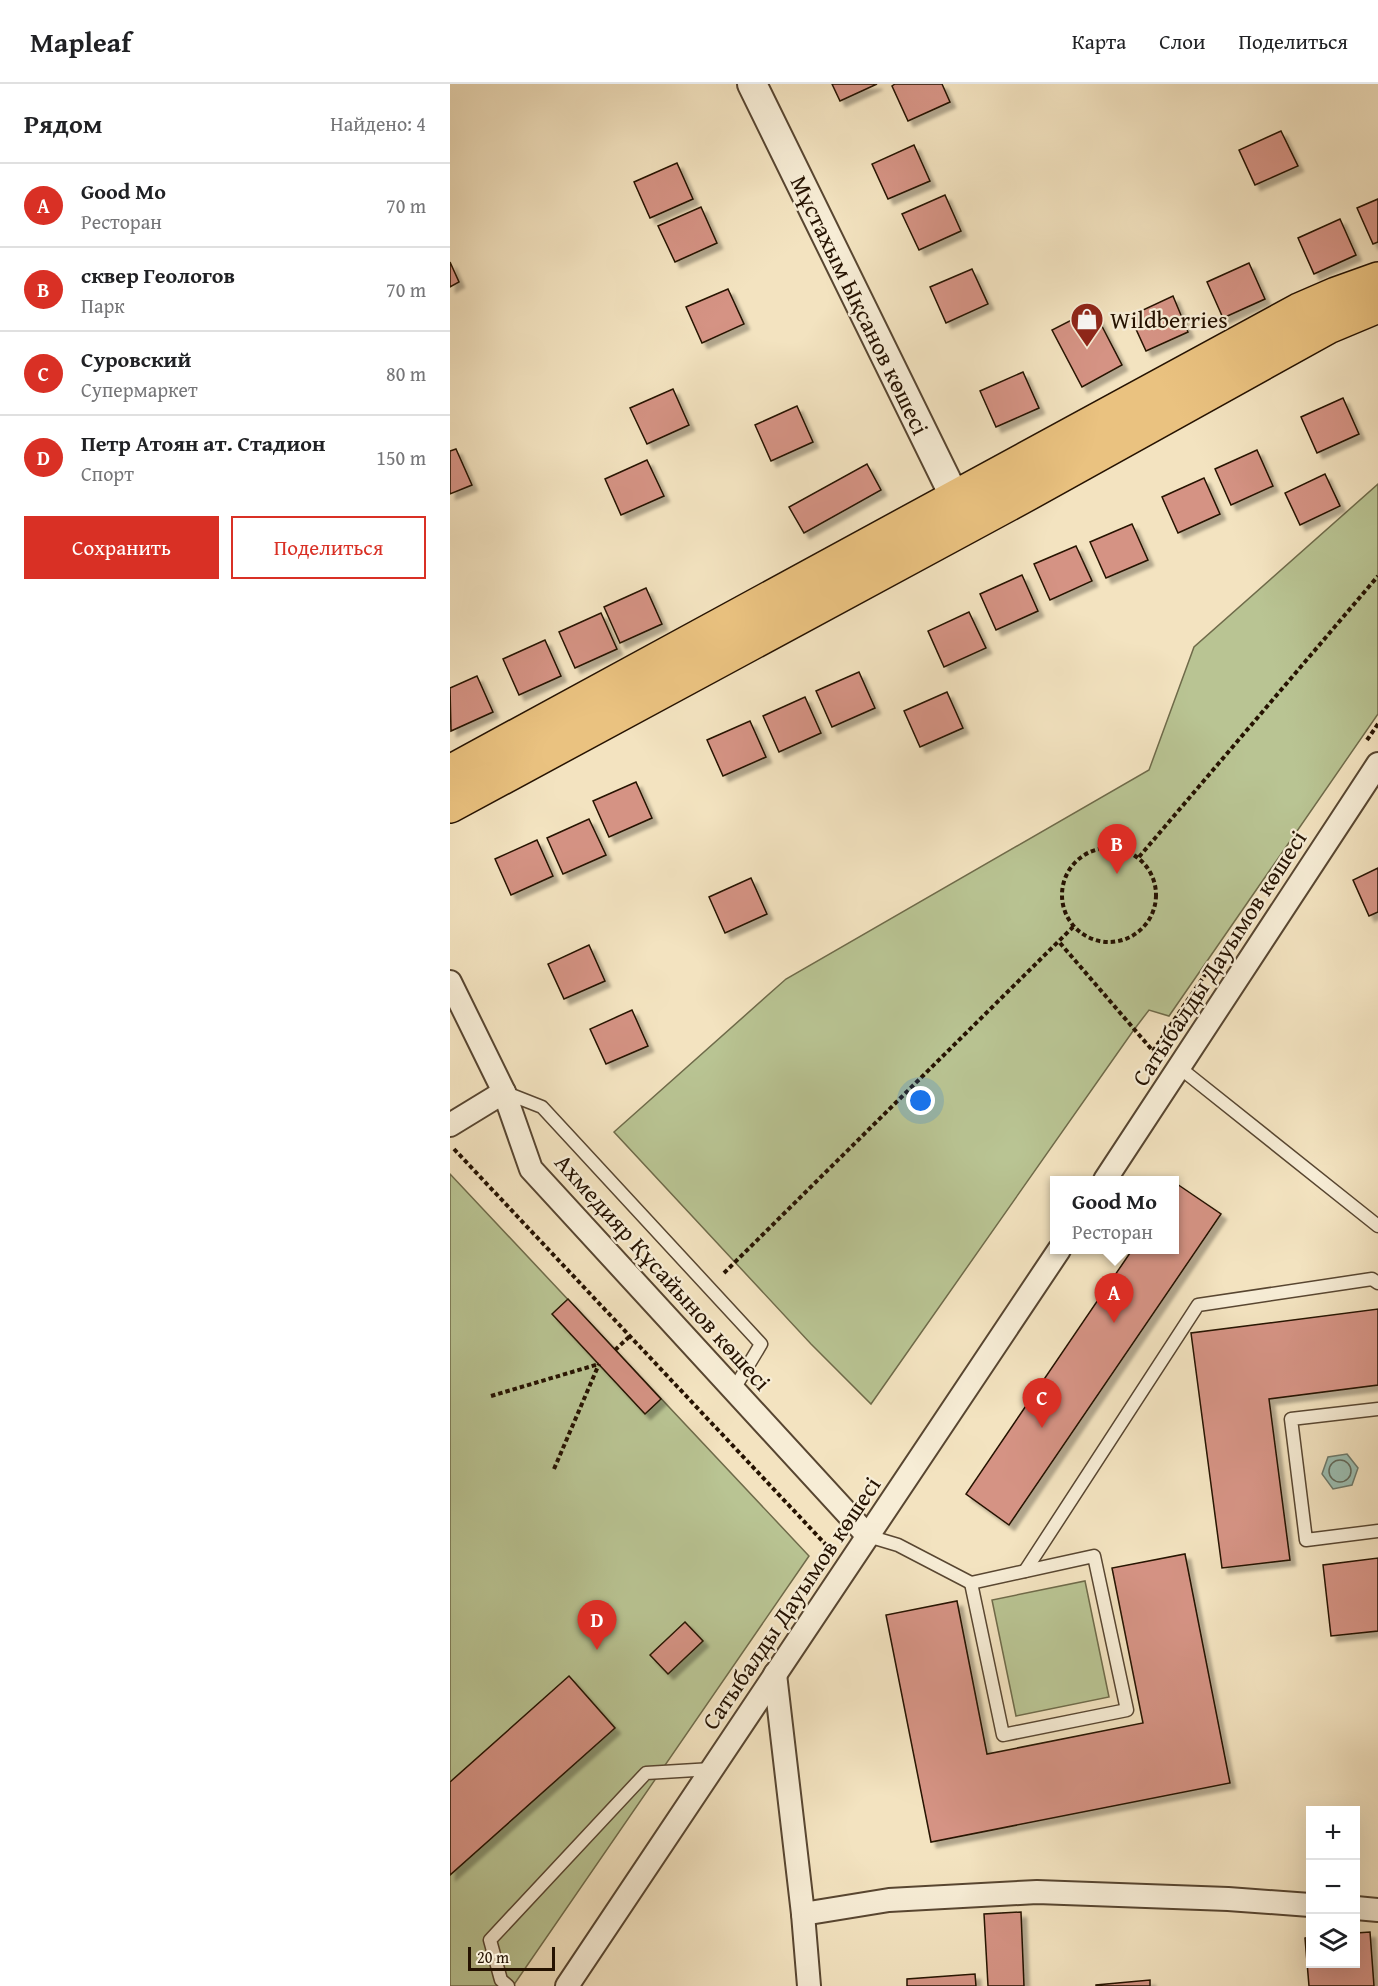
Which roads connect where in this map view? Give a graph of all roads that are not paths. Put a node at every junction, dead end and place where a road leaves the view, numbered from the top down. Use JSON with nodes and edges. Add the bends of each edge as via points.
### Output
{"nodes":[{"id":1,"x":752,"y":84,"type":"edge"},
{"id":2,"x":1378,"y":279,"type":"edge"},
{"id":3,"x":1378,"y":306,"type":"edge"},
{"id":4,"x":962,"y":511,"type":"junction"},
{"id":5,"x":1378,"y":764,"type":"edge"},
{"id":6,"x":450,"y":772,"type":"edge"},
{"id":7,"x":450,"y":806,"type":"edge"},
{"id":8,"x":450,"y":982,"type":"edge"},
{"id":9,"x":1180,"y":1068,"type":"junction"},
{"id":10,"x":504,"y":1092,"type":"junction"},
{"id":11,"x":450,"y":1125,"type":"edge"},
{"id":12,"x":1108,"y":1176,"type":"edge"},
{"id":13,"x":1378,"y":1226,"type":"edge"},
{"id":14,"x":1056,"y":1254,"type":"edge"},
{"id":15,"x":1378,"y":1283,"type":"edge"},
{"id":16,"x":734,"y":1389,"type":"junction"},
{"id":17,"x":1378,"y":1409,"type":"edge"},
{"id":18,"x":1378,"y":1531,"type":"edge"},
{"id":19,"x":868,"y":1536,"type":"junction"},
{"id":20,"x":1025,"y":1571,"type":"junction"},
{"id":21,"x":971,"y":1583,"type":"junction"},
{"id":22,"x":775,"y":1674,"type":"junction"},
{"id":23,"x":712,"y":1769,"type":"junction"},
{"id":24,"x":1306,"y":1905,"type":"edge"},
{"id":25,"x":1360,"y":1908,"type":"edge"},
{"id":26,"x":1378,"y":1910,"type":"edge"},
{"id":27,"x":803,"y":1914,"type":"junction"},
{"id":28,"x":508,"y":1986,"type":"edge"},
{"id":29,"x":567,"y":1986,"type":"edge"},
{"id":30,"x":809,"y":1986,"type":"edge"}],
"edges":[{"from":1,"to":4,"type":"street","name":"Мұстахым Ықсанов көшесі"},
{"from":2,"to":4,"type":"main road","via":[[1299,310]]},
{"from":3,"to":4,"type":"main road","via":[[1328,327]]},
{"from":4,"to":6,"type":"main road"},
{"from":4,"to":7,"type":"main road"},
{"from":5,"to":9,"type":"street","name":"Сатыбалды Дауымов көшесі"},
{"from":8,"to":10,"type":"street","name":"Ахмедияр Құсайынов көшесі"},
{"from":9,"to":12,"type":"street","name":"Сатыбалды Дауымов көшесі"},
{"from":9,"to":13,"type":"lane"},
{"from":10,"to":11,"type":"street"},
{"from":10,"to":16,"type":"street","name":"Ахмедияр Құсайынов көшесі","via":[[531,1169]]},
{"from":10,"to":16,"type":"lane","via":[[542,1107],[761,1344]]},
{"from":14,"to":19,"type":"street","name":"Сатыбалды Дауымов көшесі"},
{"from":15,"to":20,"type":"lane","via":[[1372,1280],[1198,1305]]},
{"from":16,"to":19,"type":"street","name":"Ахмедияр Құсайынов көшесі"},
{"from":17,"to":18,"type":"lane","via":[[1291,1419],[1306,1540]]},
{"from":19,"to":21,"type":"lane","via":[[898,1545]]},
{"from":19,"to":22,"type":"street","name":"Сатыбалды Дауымов көшесі"},
{"from":20,"to":21,"type":"lane"},
{"from":20,"to":21,"type":"lane","via":[[1094,1556],[1127,1710],[1003,1735]]},
{"from":22,"to":23,"type":"street","name":"Сатыбалды Дауымов көшесі"},
{"from":22,"to":27,"type":"street"},
{"from":23,"to":28,"type":"lane","via":[[646,1773],[490,1940],[501,1980]]},
{"from":23,"to":29,"type":"street","name":"Сатыбалды Дауымов көшесі"},
{"from":24,"to":27,"type":"street","via":[[1037,1892],[889,1900]]},
{"from":25,"to":26,"type":"street"},
{"from":27,"to":30,"type":"street"}]}
